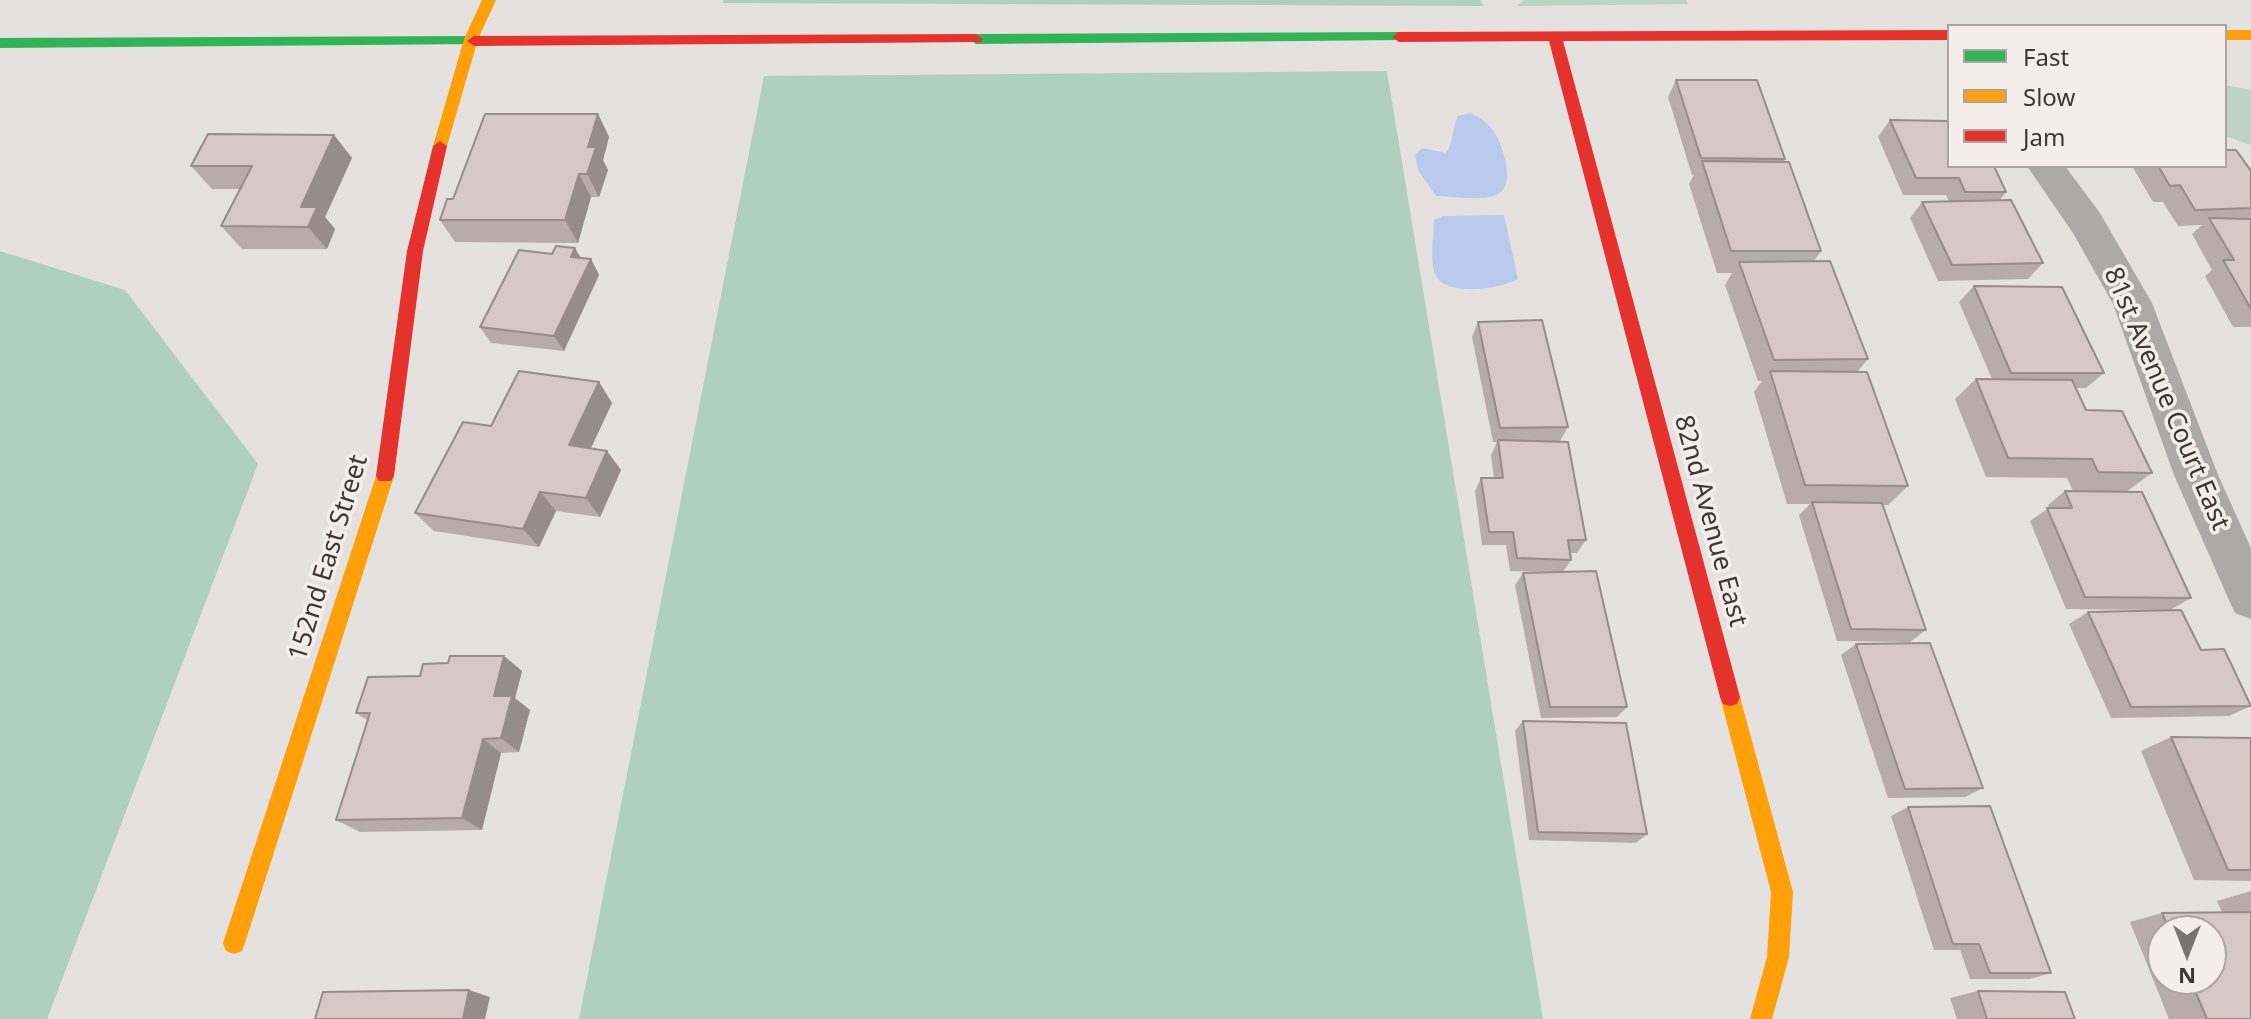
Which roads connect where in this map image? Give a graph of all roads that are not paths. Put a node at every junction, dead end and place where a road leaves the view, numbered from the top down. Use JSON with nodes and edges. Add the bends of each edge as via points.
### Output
{"nodes":[{"id":1,"x":489,"y":0,"type":"edge"},
{"id":2,"x":1947,"y":35,"type":"edge"},
{"id":3,"x":2227,"y":35,"type":"edge"},
{"id":4,"x":2251,"y":35,"type":"edge"},
{"id":5,"x":1555,"y":38,"type":"junction"},
{"id":6,"x":471,"y":39,"type":"junction"},
{"id":7,"x":0,"y":43,"type":"edge"},
{"id":8,"x":2046,"y":168,"type":"edge"},
{"id":9,"x":2251,"y":598,"type":"edge"},
{"id":10,"x":234,"y":943,"type":"dead end"},
{"id":11,"x":1761,"y":1019,"type":"edge"}],
"edges":[{"from":1,"to":6,"type":"street","name":"152nd East Street"},
{"from":2,"to":5,"type":"street"},
{"from":3,"to":4,"type":"street"},
{"from":5,"to":6,"type":"street"},
{"from":5,"to":11,"type":"street","name":"82nd Avenue East","via":[[1782,892],[1783,934]]},
{"from":6,"to":7,"type":"street"},
{"from":6,"to":10,"type":"street","name":"152nd East Street","via":[[415,251],[385,477]]},
{"from":8,"to":9,"type":"street","name":"81st Avenue Court East","via":[[2087,223],[2132,303],[2196,475]]}]}
